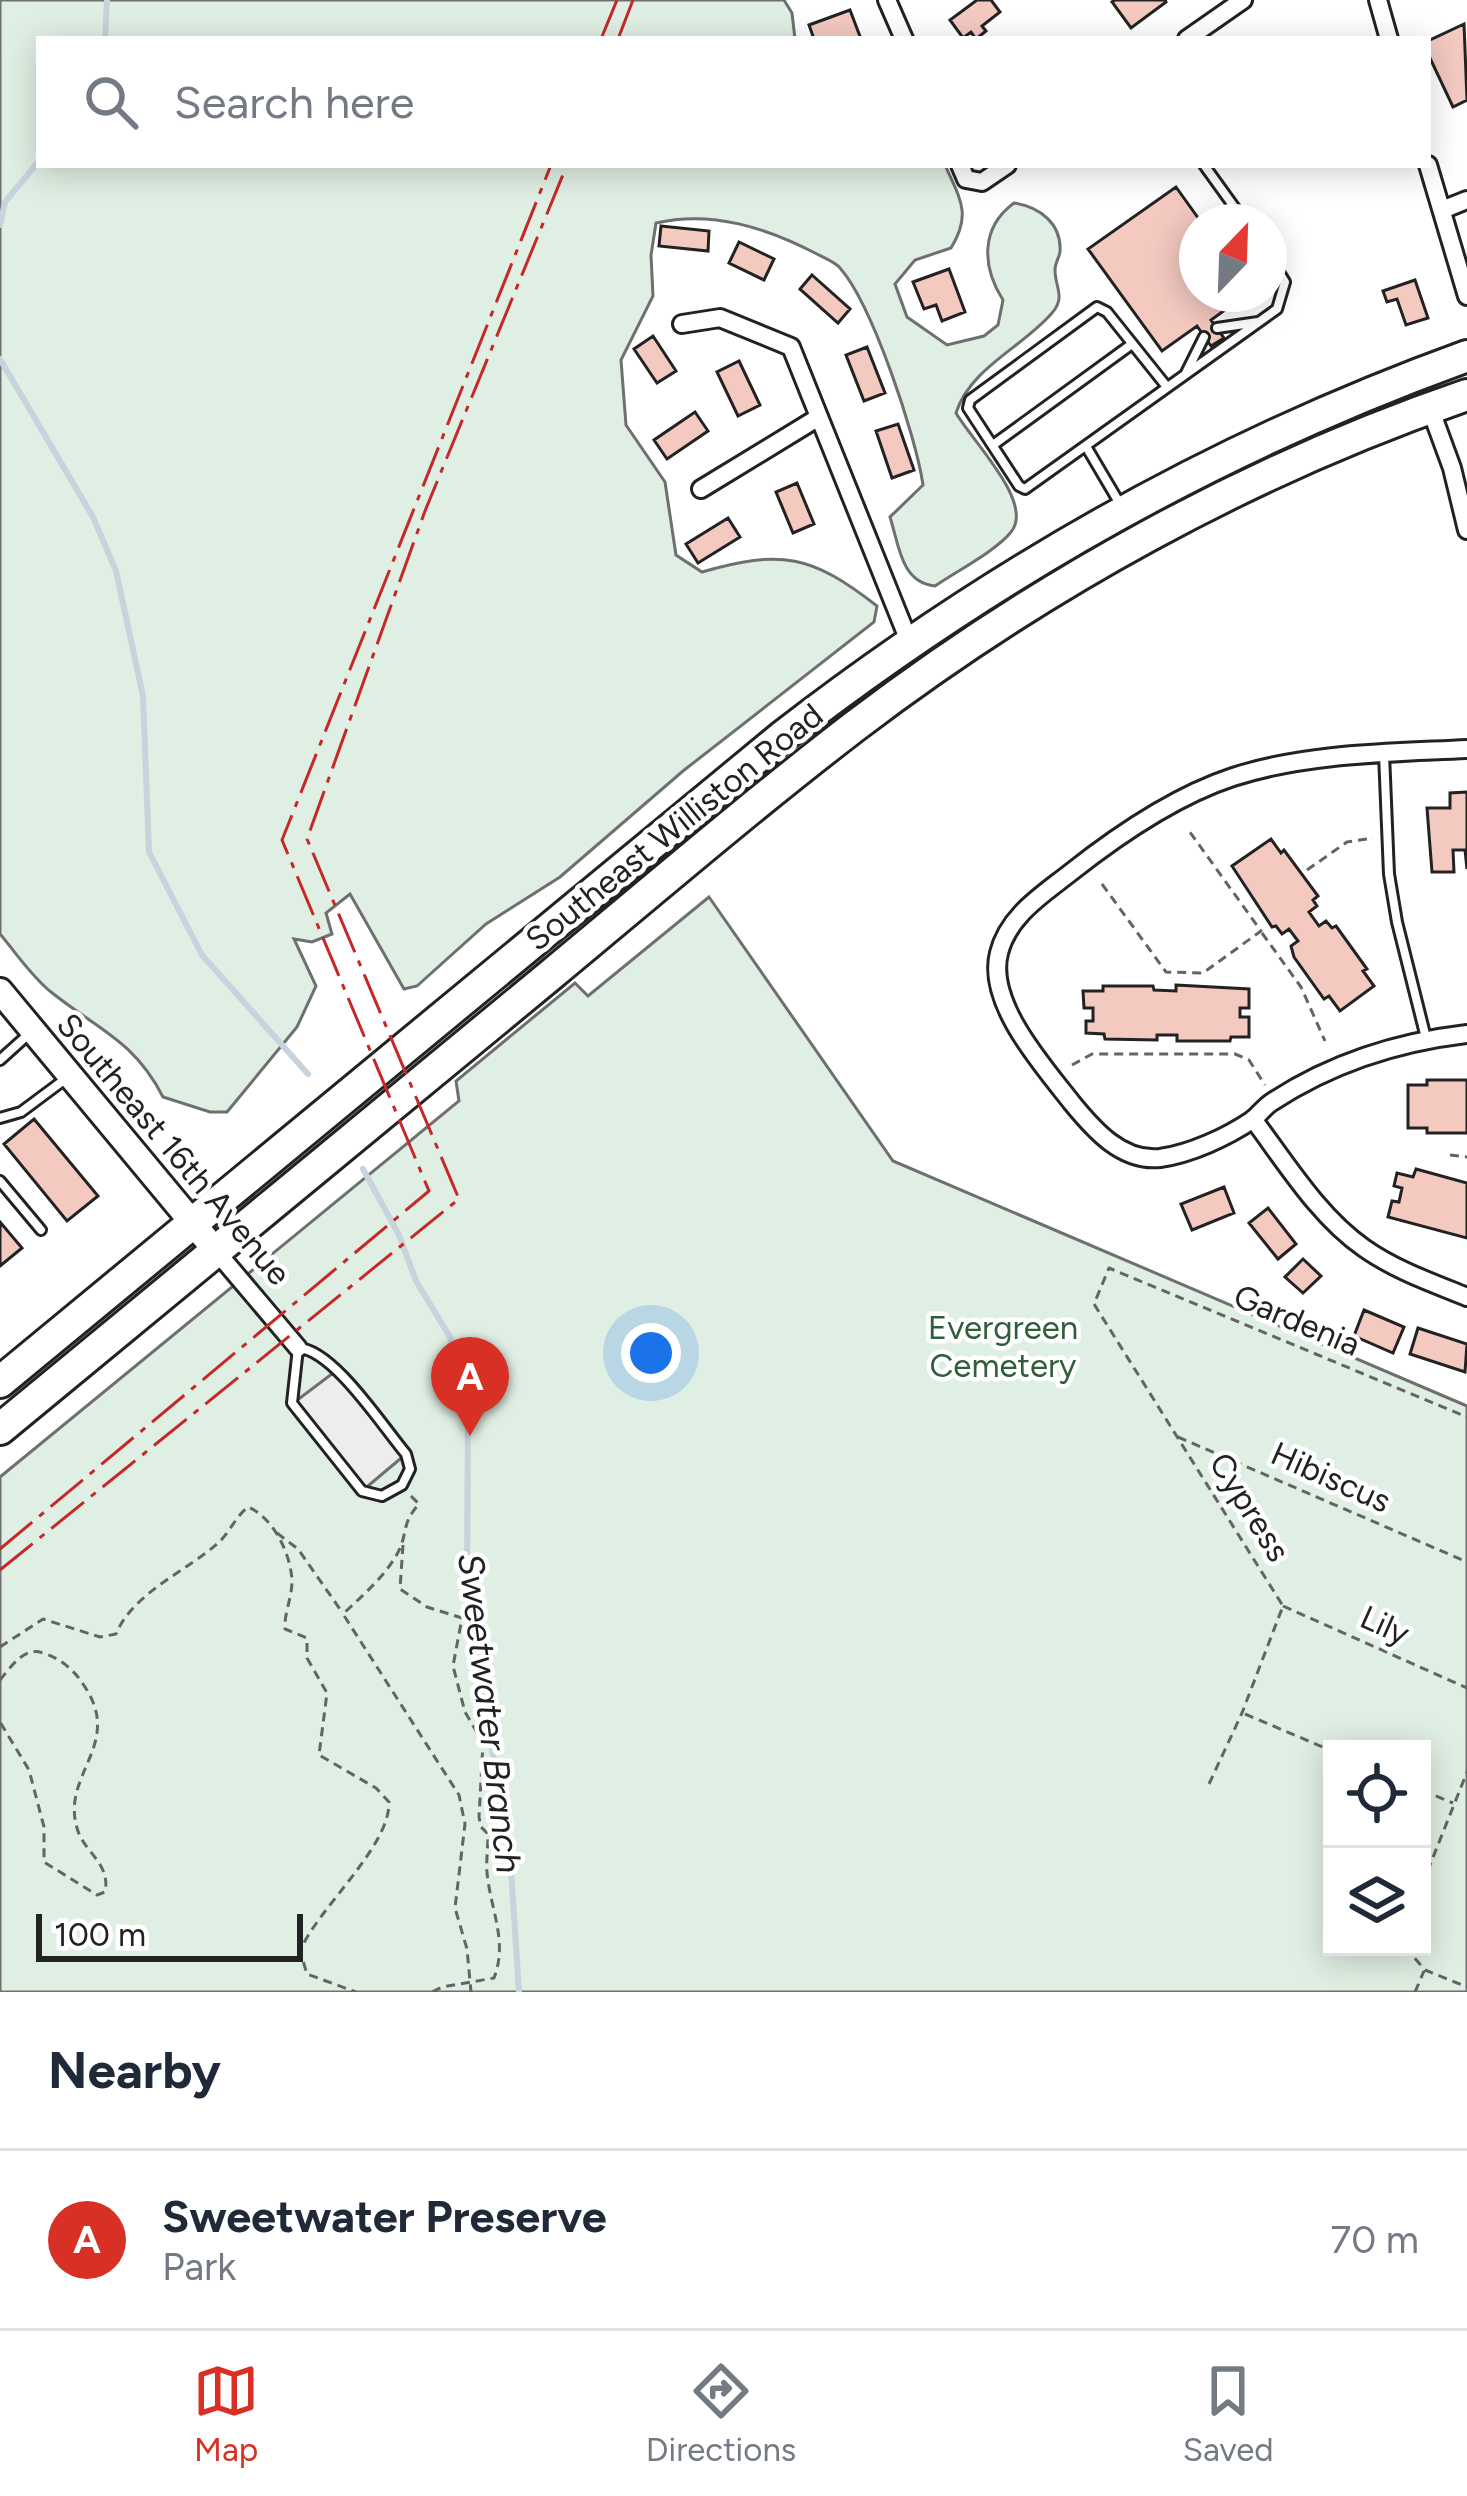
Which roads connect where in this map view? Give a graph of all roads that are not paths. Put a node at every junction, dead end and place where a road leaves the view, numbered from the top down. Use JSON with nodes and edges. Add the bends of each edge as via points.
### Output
{"nodes":[{"id":1,"x":1243,"y":0,"type":"edge"},
{"id":2,"x":1378,"y":0,"type":"edge"},
{"id":3,"x":890,"y":1,"type":"edge"},
{"id":4,"x":903,"y":36,"type":"edge"},
{"id":5,"x":1191,"y":36,"type":"edge"},
{"id":6,"x":1389,"y":36,"type":"edge"},
{"id":7,"x":1003,"y":168,"type":"edge"},
{"id":8,"x":1206,"y":168,"type":"edge"},
{"id":9,"x":1429,"y":168,"type":"edge"},
{"id":10,"x":963,"y":172,"type":"edge"},
{"id":11,"x":1467,"y":200,"type":"edge"},
{"id":12,"x":1232,"y":204,"type":"edge"},
{"id":13,"x":1442,"y":210,"type":"junction"},
{"id":14,"x":1467,"y":296,"type":"edge"},
{"id":15,"x":1273,"y":312,"type":"edge"},
{"id":16,"x":1260,"y":322,"type":"junction"},
{"id":17,"x":682,"y":324,"type":"dead end"},
{"id":18,"x":1217,"y":328,"type":"dead end"},
{"id":19,"x":1204,"y":337,"type":"dead end"},
{"id":20,"x":1133,"y":344,"type":"junction"},
{"id":21,"x":1467,"y":356,"type":"edge"},
{"id":22,"x":1186,"y":374,"type":"junction"},
{"id":23,"x":1167,"y":387,"type":"junction"},
{"id":24,"x":1467,"y":395,"type":"edge"},
{"id":25,"x":1430,"y":407,"type":"junction"},
{"id":26,"x":820,"y":417,"type":"junction"},
{"id":27,"x":992,"y":446,"type":"junction"},
{"id":28,"x":1088,"y":448,"type":"junction"},
{"id":29,"x":701,"y":489,"type":"dead end"},
{"id":30,"x":1123,"y":509,"type":"junction"},
{"id":31,"x":1467,"y":530,"type":"edge"},
{"id":32,"x":1140,"y":542,"type":"junction"},
{"id":33,"x":909,"y":641,"type":"junction"},
{"id":34,"x":923,"y":676,"type":"junction"},
{"id":35,"x":1467,"y":749,"type":"edge"},
{"id":36,"x":1384,"y":754,"type":"junction"},
{"id":37,"x":0,"y":991,"type":"edge"},
{"id":38,"x":32,"y":1031,"type":"junction"},
{"id":39,"x":1467,"y":1034,"type":"edge"},
{"id":40,"x":1426,"y":1039,"type":"junction"},
{"id":41,"x":0,"y":1060,"type":"edge"},
{"id":42,"x":70,"y":1076,"type":"junction"},
{"id":43,"x":0,"y":1118,"type":"edge"},
{"id":44,"x":1252,"y":1119,"type":"junction"},
{"id":45,"x":0,"y":1181,"type":"edge"},
{"id":46,"x":193,"y":1223,"type":"junction"},
{"id":47,"x":41,"y":1230,"type":"dead end"},
{"id":48,"x":216,"y":1251,"type":"junction"},
{"id":49,"x":1467,"y":1297,"type":"edge"},
{"id":50,"x":298,"y":1348,"type":"junction"},
{"id":51,"x":0,"y":1382,"type":"edge"},
{"id":52,"x":0,"y":1429,"type":"edge"}],
"edges":[{"from":1,"to":5,"type":"street"},
{"from":2,"to":6,"type":"street"},
{"from":3,"to":4,"type":"street"},
{"from":7,"to":10,"type":"street","via":[[982,182]]},
{"from":8,"to":12,"type":"lane"},
{"from":9,"to":13,"type":"street"},
{"from":11,"to":13,"type":"street"},
{"from":13,"to":14,"type":"street"},
{"from":15,"to":16,"type":"lane"},
{"from":16,"to":18,"type":"lane"},
{"from":16,"to":22,"type":"lane"},
{"from":17,"to":26,"type":"street","via":[[720,317],[790,347]]},
{"from":19,"to":22,"type":"lane"},
{"from":20,"to":23,"type":"lane"},
{"from":20,"to":27,"type":"lane"},
{"from":20,"to":27,"type":"lane","via":[[1097,307],[1079,320],[970,400]]},
{"from":21,"to":30,"type":"highway","name":"Southeast Williston Road","via":[[1268,436]]},
{"from":22,"to":23,"type":"lane"},
{"from":23,"to":28,"type":"lane"},
{"from":24,"to":25,"type":"highway","name":"Southeast Williston Road"},
{"from":25,"to":31,"type":"street"},
{"from":25,"to":32,"type":"highway","name":"Southeast Williston Road"},
{"from":26,"to":29,"type":"street"},
{"from":26,"to":33,"type":"street"},
{"from":27,"to":28,"type":"lane","via":[[1025,489]]},
{"from":28,"to":30,"type":"lane"},
{"from":30,"to":32,"type":"highway"},
{"from":30,"to":33,"type":"highway","name":"Southeast Williston Road"},
{"from":32,"to":34,"type":"highway","name":"Southeast Williston Road"},
{"from":33,"to":34,"type":"street"},
{"from":33,"to":46,"type":"highway","name":"Southeast Williston Road"},
{"from":34,"to":48,"type":"highway","name":"Southeast Williston Road"},
{"from":35,"to":36,"type":"street"},
{"from":36,"to":40,"type":"lane","via":[[1391,890]]},
{"from":36,"to":44,"type":"street","via":[[1232,777],[1154,814],[1021,911],[998,954],[1001,993],[1028,1047],[1121,1152],[1158,1158]]},
{"from":37,"to":38,"type":"main road","name":"Southeast 16th Avenue"},
{"from":38,"to":41,"type":"lane"},
{"from":38,"to":42,"type":"main road","name":"Southeast 16th Avenue"},
{"from":39,"to":40,"type":"street"},
{"from":40,"to":44,"type":"street","via":[[1340,1065]]},
{"from":42,"to":43,"type":"lane"},
{"from":42,"to":46,"type":"main road","name":"Southeast 16th Avenue"},
{"from":44,"to":49,"type":"street","via":[[1363,1248]]},
{"from":45,"to":47,"type":"lane"},
{"from":46,"to":48,"type":"main road","name":"Southeast 16th Avenue"},
{"from":46,"to":51,"type":"highway","name":"Southeast Williston Road"},
{"from":48,"to":50,"type":"street","name":"Southeast 16th Avenue"},
{"from":48,"to":52,"type":"highway","name":"Southeast Williston Road"},
{"from":50,"to":50,"type":"lane","via":[[292,1403],[362,1491],[382,1496],[402,1485],[406,1454],[337,1370]]}]}
